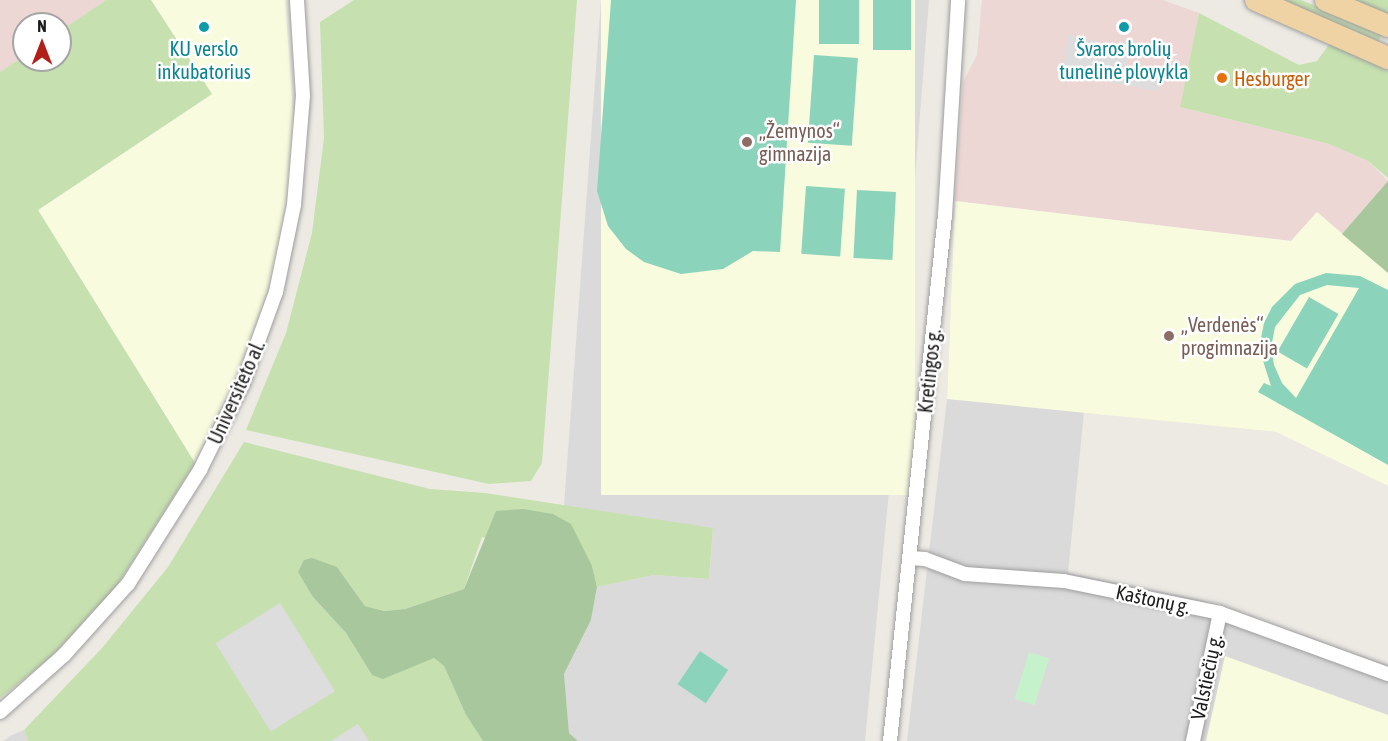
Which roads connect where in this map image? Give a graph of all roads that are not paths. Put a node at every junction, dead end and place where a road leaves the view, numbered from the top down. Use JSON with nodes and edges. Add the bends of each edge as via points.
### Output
{"nodes":[{"id":1,"x":297,"y":0,"type":"edge"},
{"id":2,"x":958,"y":0,"type":"edge"},
{"id":3,"x":1256,"y":0,"type":"edge"},
{"id":4,"x":1326,"y":0,"type":"edge"},
{"id":5,"x":1388,"y":26,"type":"edge"},
{"id":6,"x":1388,"y":58,"type":"edge"},
{"id":7,"x":910,"y":558,"type":"junction"},
{"id":8,"x":1220,"y":613,"type":"junction"},
{"id":9,"x":1388,"y":674,"type":"edge"},
{"id":10,"x":0,"y":712,"type":"edge"},
{"id":11,"x":890,"y":741,"type":"edge"},
{"id":12,"x":1193,"y":741,"type":"edge"}],
"edges":[{"from":1,"to":10,"type":"street","name":"Universiteto al.","via":[[303,96],[294,206],[276,292],[243,383],[200,470],[128,584],[80,638]]},
{"from":2,"to":7,"type":"street","name":"Kretingos g.","via":[[945,215]]},
{"from":3,"to":6,"type":"main road"},
{"from":4,"to":5,"type":"main road"},
{"from":7,"to":8,"type":"street","name":"Kaštonų g.","via":[[925,559],[965,574],[1064,581]]},
{"from":7,"to":11,"type":"street","name":"Kretingos g."},
{"from":8,"to":9,"type":"street","name":"Kaštonų g."},
{"from":8,"to":12,"type":"street","name":"Valstiečių g."}]}
